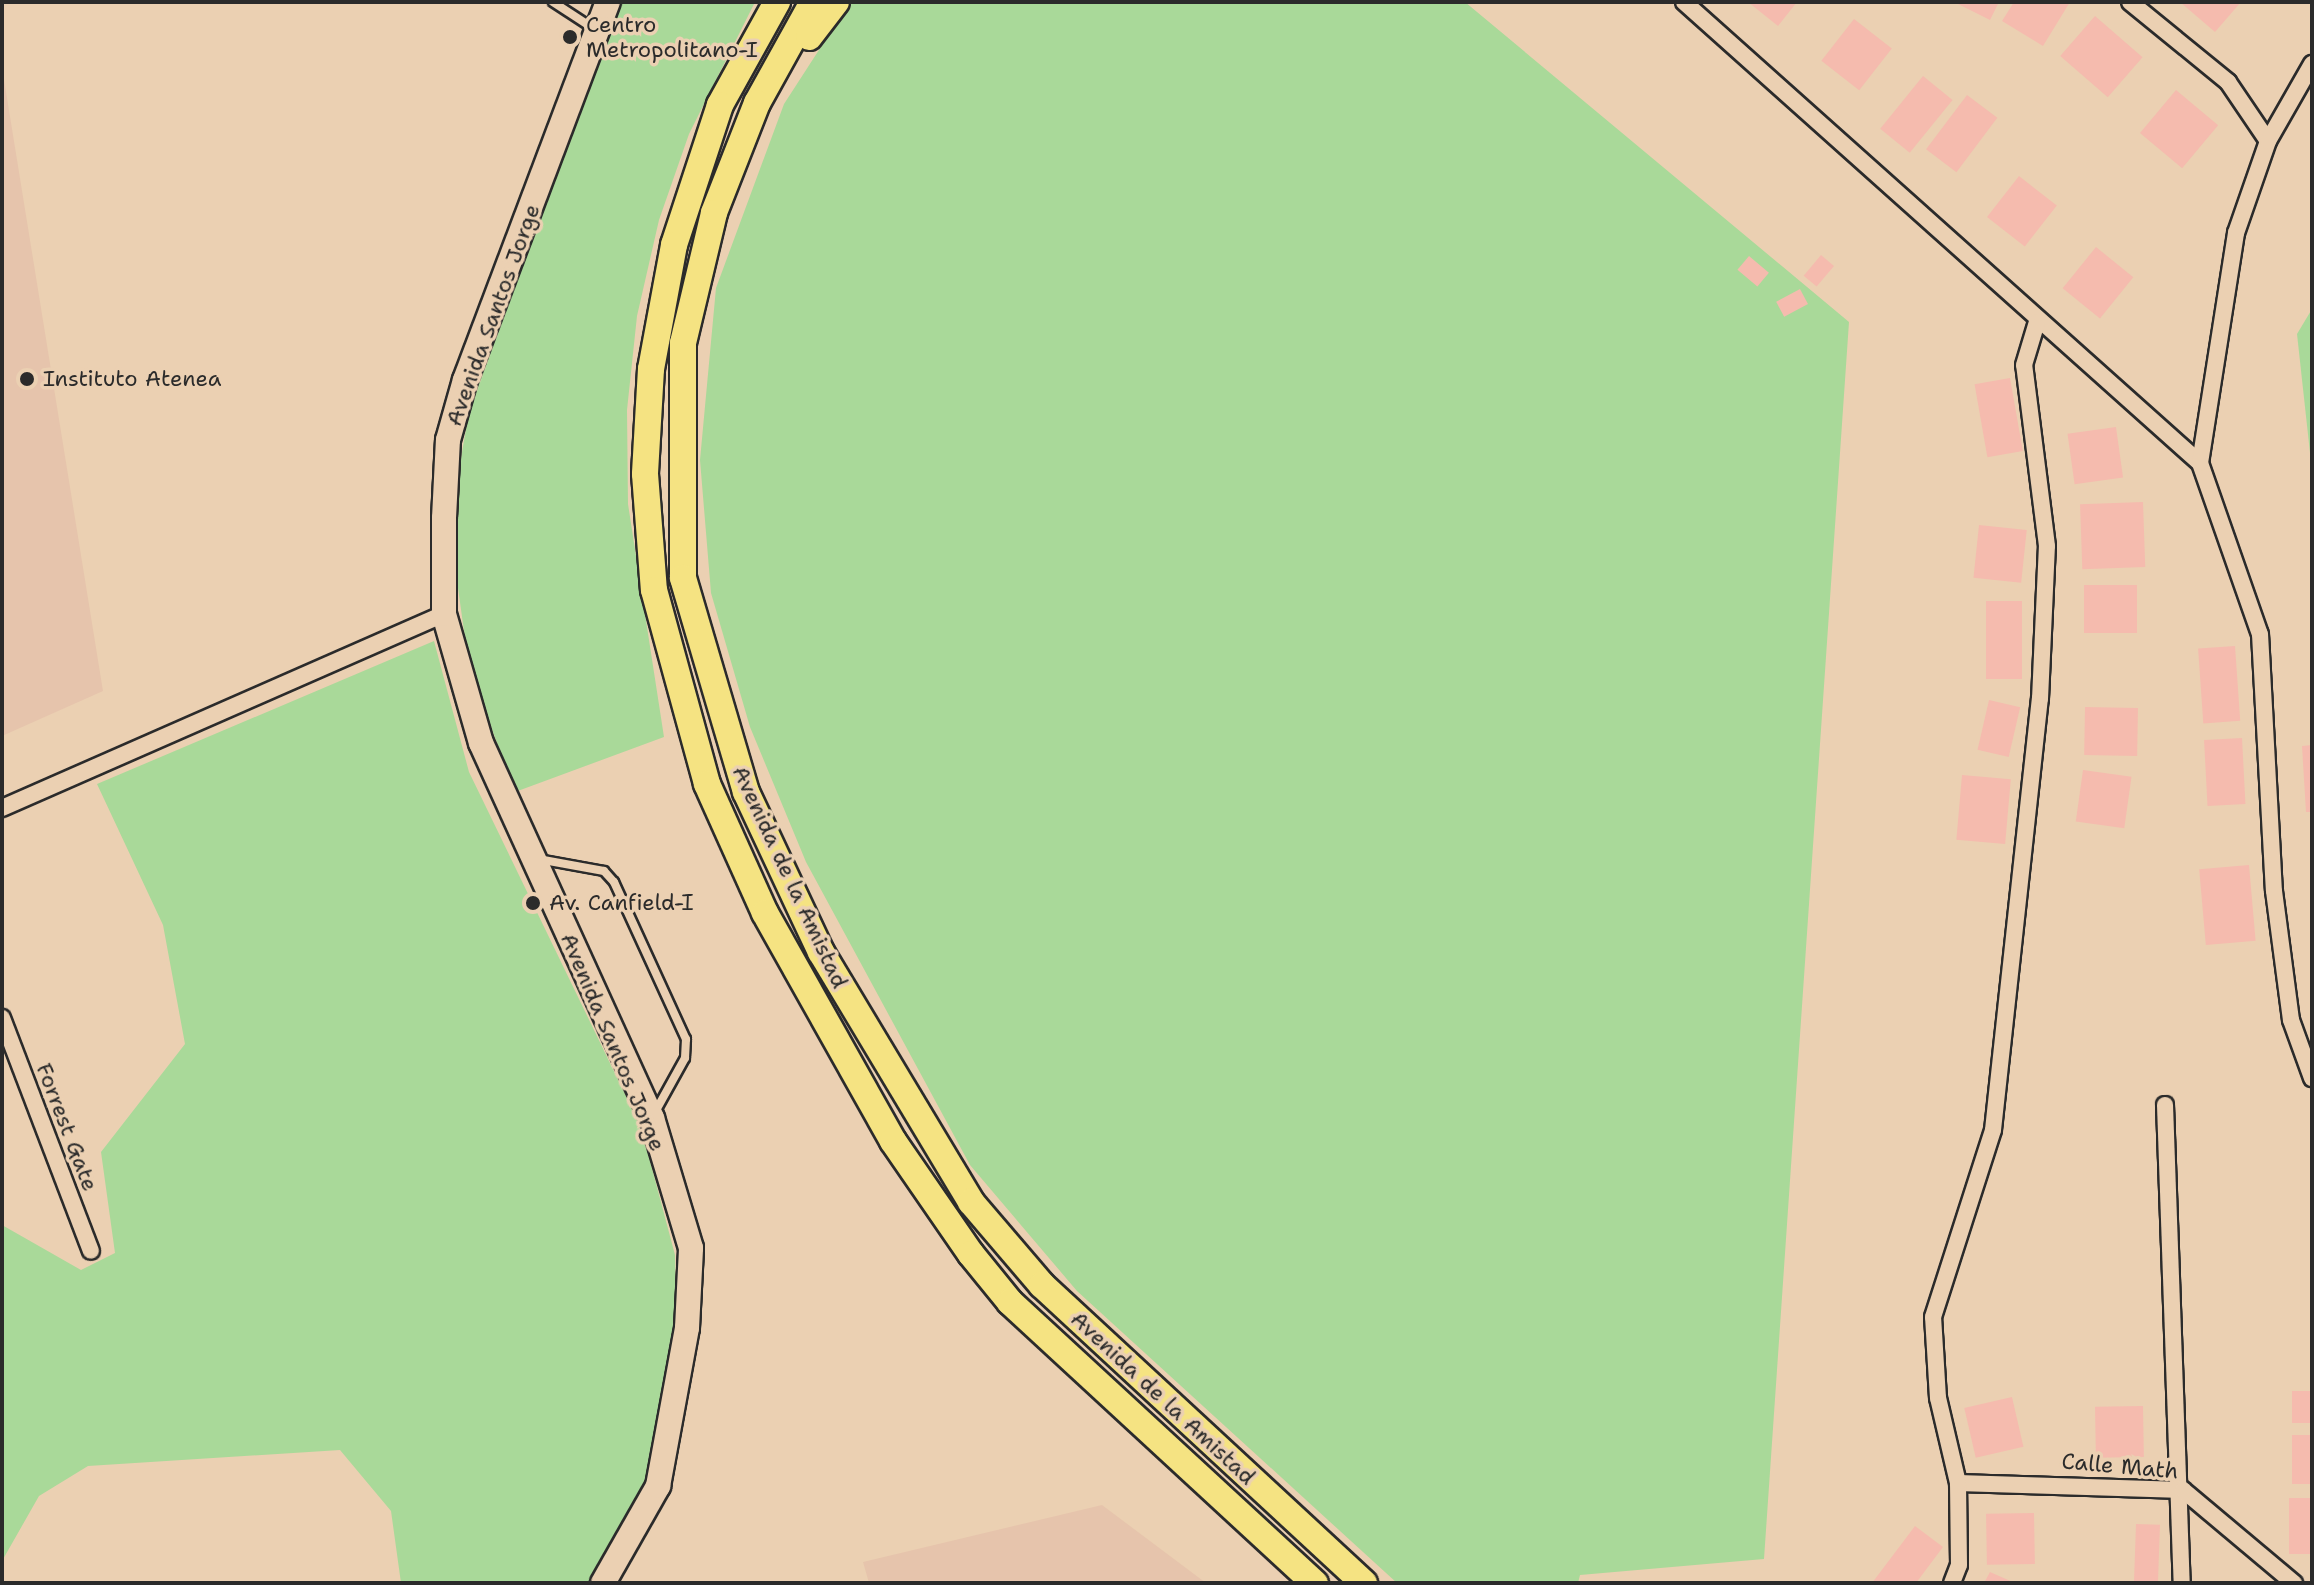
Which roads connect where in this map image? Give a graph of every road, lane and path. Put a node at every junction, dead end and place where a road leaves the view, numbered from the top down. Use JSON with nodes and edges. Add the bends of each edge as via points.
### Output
{"nodes":[{"id":1,"x":553,"y":2,"type":"edge"},
{"id":2,"x":608,"y":2,"type":"edge"},
{"id":3,"x":777,"y":2,"type":"edge"},
{"id":4,"x":813,"y":2,"type":"edge"},
{"id":5,"x":836,"y":2,"type":"edge"},
{"id":6,"x":1684,"y":2,"type":"edge"},
{"id":7,"x":2130,"y":2,"type":"edge"},
{"id":8,"x":597,"y":30,"type":"junction"},
{"id":9,"x":2312,"y":64,"type":"edge"},
{"id":10,"x":757,"y":103,"type":"junction"},
{"id":11,"x":2268,"y":141,"type":"junction"},
{"id":12,"x":2312,"y":238,"type":"edge"},
{"id":13,"x":2312,"y":248,"type":"edge"},
{"id":14,"x":2037,"y":322,"type":"junction"},
{"id":15,"x":2200,"y":463,"type":"junction"},
{"id":16,"x":444,"y":614,"type":"junction"},
{"id":17,"x":2,"y":808,"type":"edge"},
{"id":18,"x":533,"y":858,"type":"junction"},
{"id":19,"x":2,"y":1018,"type":"edge"},
{"id":20,"x":7,"y":1049,"type":"edge"},
{"id":21,"x":2312,"y":1078,"type":"edge"},
{"id":22,"x":2165,"y":1105,"type":"dead end"},
{"id":23,"x":652,"y":1118,"type":"junction"},
{"id":24,"x":91,"y":1251,"type":"dead end"},
{"id":25,"x":1958,"y":1483,"type":"junction"},
{"id":26,"x":2183,"y":1490,"type":"junction"},
{"id":27,"x":603,"y":1583,"type":"edge"},
{"id":28,"x":1315,"y":1583,"type":"edge"},
{"id":29,"x":1364,"y":1583,"type":"edge"},
{"id":30,"x":1952,"y":1583,"type":"edge"},
{"id":31,"x":2182,"y":1583,"type":"edge"},
{"id":32,"x":2294,"y":1583,"type":"edge"}],
"edges":[{"from":1,"to":8,"type":"lane"},
{"from":2,"to":8,"type":"main road","name":"Avenida Santos Jorge"},
{"from":3,"to":28,"type":"main road","name":"Avenida de la Amistad","via":[[720,105],[674,245],[651,369],[645,474],[654,590],[707,784],[765,913],[893,1141],[971,1254],[1010,1302]]},
{"from":4,"to":10,"type":"main road","name":"Avenida de la Amistad"},
{"from":5,"to":10,"type":"main road"},
{"from":6,"to":14,"type":"street"},
{"from":7,"to":11,"type":"street","via":[[2228,82]]},
{"from":8,"to":16,"type":"main road","name":"Avenida Santos Jorge","via":[[448,440]]},
{"from":9,"to":11,"type":"street"},
{"from":10,"to":29,"type":"main road","name":"Avenida de la Amistad","via":[[714,213],[683,343],[678,459],[683,578],[746,792],[821,952],[971,1202],[1042,1285]]},
{"from":11,"to":15,"type":"street","via":[[2225,279]]},
{"from":12,"to":13,"type":"path"},
{"from":14,"to":15,"type":"street","via":[[2142,406]]},
{"from":14,"to":25,"type":"street","via":[[2024,365],[2047,546],[2040,699],[1993,1130],[1933,1317],[1938,1398]]},
{"from":15,"to":21,"type":"street","via":[[2260,634],[2274,891],[2291,1020]]},
{"from":16,"to":17,"type":"street"},
{"from":16,"to":18,"type":"main road","name":"Avenida Santos Jorge","via":[[481,743]]},
{"from":18,"to":23,"type":"main road","name":"Avenida Santos Jorge"},
{"from":18,"to":23,"type":"lane","via":[[604,871],[614,882],[686,1039],[685,1058]]},
{"from":19,"to":20,"type":"street","name":"Forrest Gate"},
{"from":20,"to":24,"type":"street","name":"Forrest Gate"},
{"from":22,"to":26,"type":"street"},
{"from":23,"to":27,"type":"main road","name":"Avenida Santos Jorge","via":[[691,1248],[687,1328],[658,1486]]},
{"from":25,"to":26,"type":"street","name":"Calle Math"},
{"from":25,"to":30,"type":"street","via":[[1959,1565]]},
{"from":26,"to":31,"type":"street"},
{"from":26,"to":32,"type":"street","name":"Calle Math"}]}
